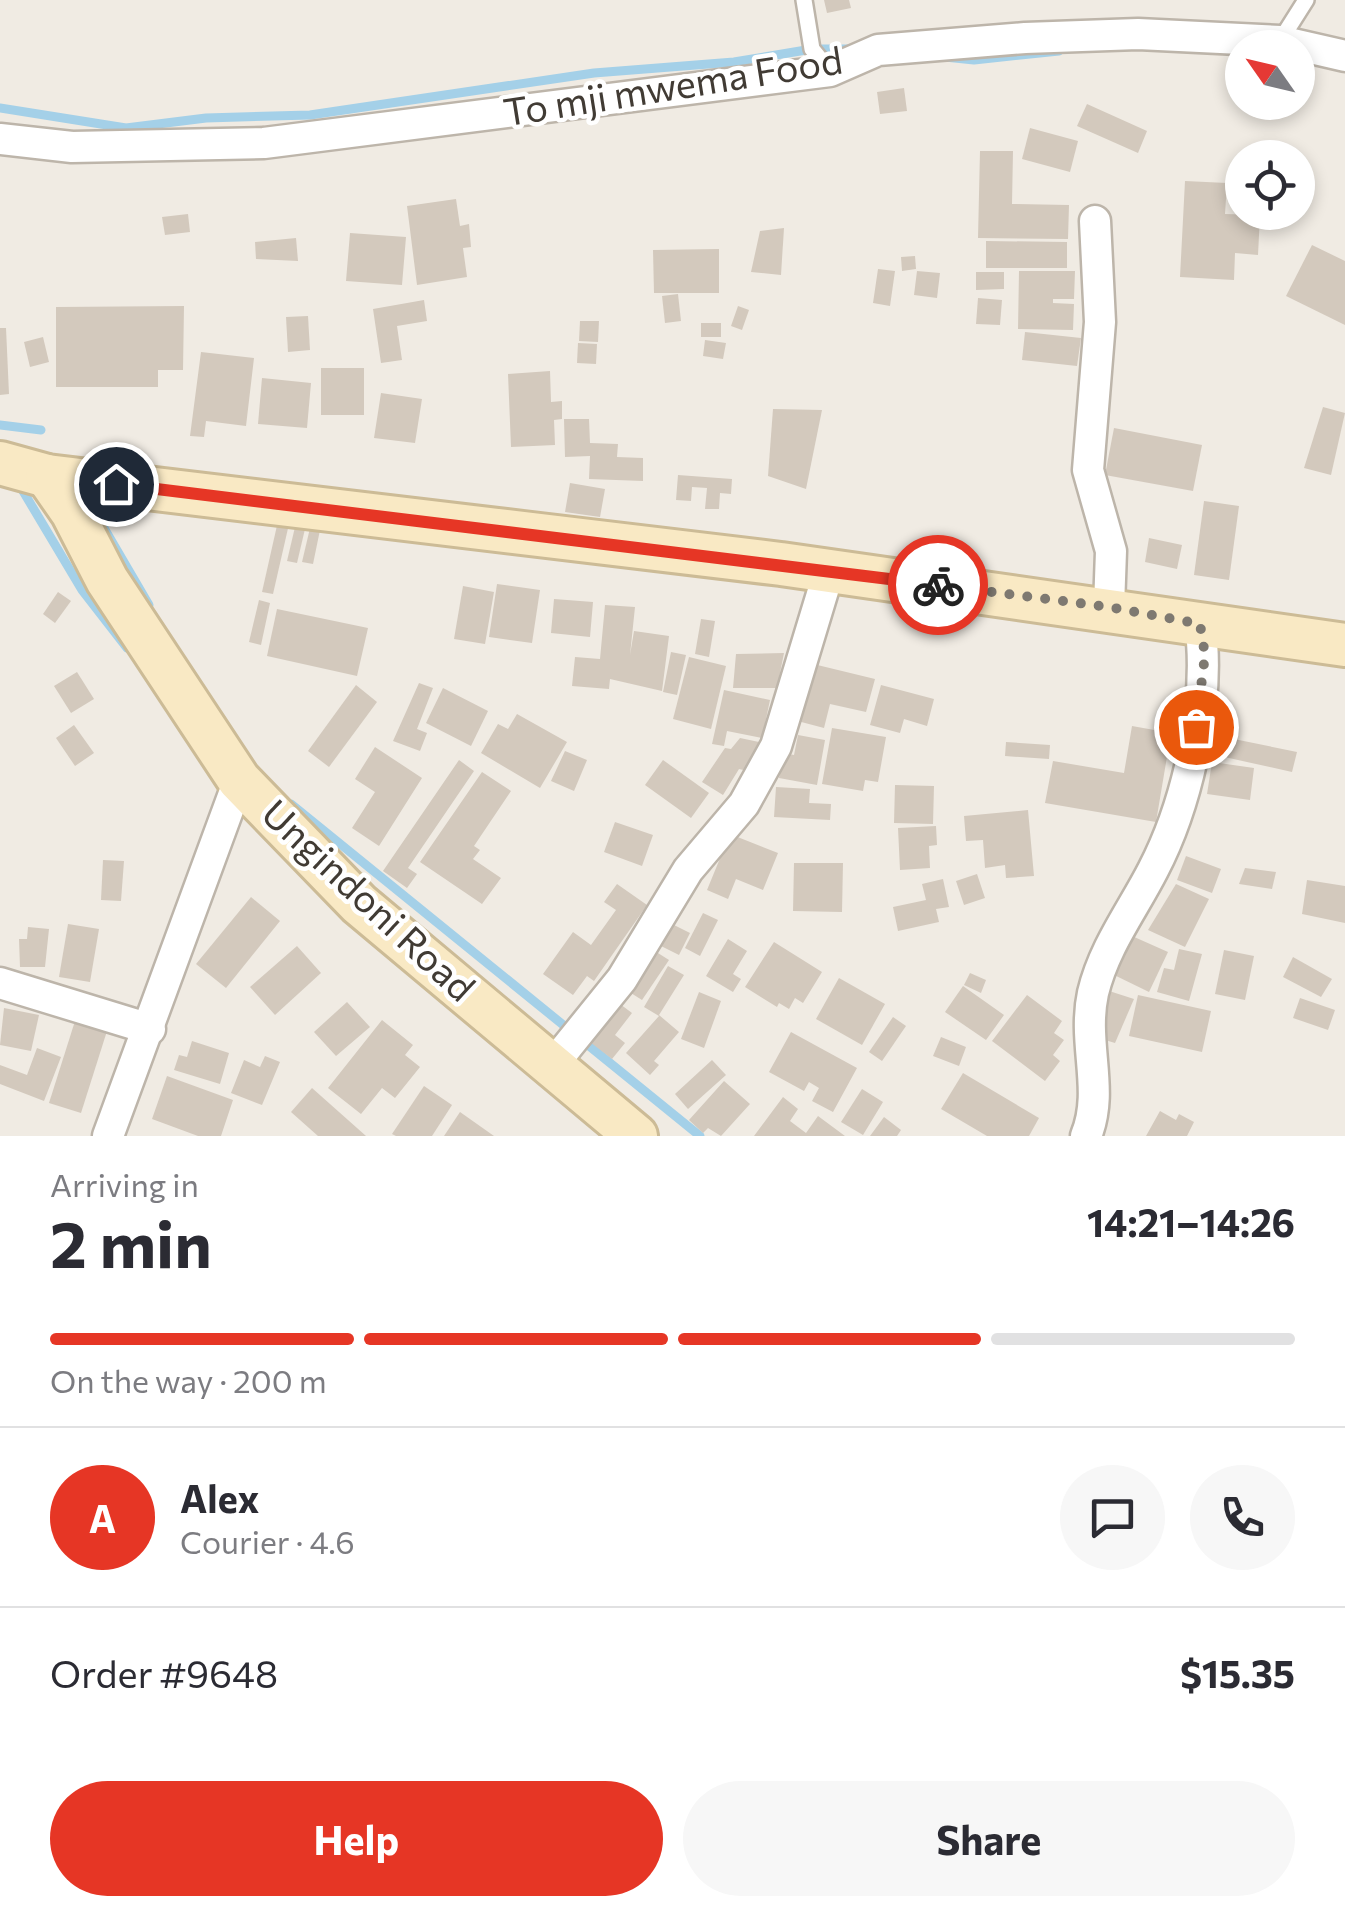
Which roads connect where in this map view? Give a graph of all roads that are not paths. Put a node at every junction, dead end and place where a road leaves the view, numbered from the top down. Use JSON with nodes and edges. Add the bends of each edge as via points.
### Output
{"nodes":[{"id":1,"x":804,"y":0,"type":"edge"},
{"id":2,"x":1306,"y":0,"type":"edge"},
{"id":3,"x":1287,"y":30,"type":"edge"},
{"id":4,"x":1225,"y":38,"type":"edge"},
{"id":5,"x":1315,"y":49,"type":"edge"},
{"id":6,"x":1345,"y":56,"type":"edge"},
{"id":7,"x":830,"y":71,"type":"junction"},
{"id":8,"x":0,"y":140,"type":"edge"},
{"id":9,"x":1096,"y":221,"type":"dead end"},
{"id":10,"x":0,"y":464,"type":"edge"},
{"id":11,"x":47,"y":476,"type":"junction"},
{"id":12,"x":829,"y":571,"type":"junction"},
{"id":13,"x":1109,"y":607,"type":"junction"},
{"id":14,"x":1200,"y":624,"type":"junction"},
{"id":15,"x":1345,"y":644,"type":"edge"},
{"id":16,"x":239,"y":780,"type":"junction"},
{"id":17,"x":0,"y":983,"type":"edge"},
{"id":18,"x":150,"y":1029,"type":"junction"},
{"id":19,"x":550,"y":1068,"type":"junction"},
{"id":20,"x":108,"y":1136,"type":"edge"},
{"id":21,"x":636,"y":1136,"type":"edge"},
{"id":22,"x":1086,"y":1136,"type":"edge"}],
"edges":[{"from":1,"to":7,"type":"lane","via":[[812,49]]},
{"from":2,"to":3,"type":"lane"},
{"from":4,"to":7,"type":"street","name":"To mji mwema Food","via":[[1138,34],[878,50]]},
{"from":5,"to":6,"type":"street","name":"To mji mwema Food"},
{"from":7,"to":8,"type":"street","name":"To mji mwema Food","via":[[264,143],[90,148]]},
{"from":9,"to":13,"type":"street","via":[[1100,322],[1088,470],[1111,551]]},
{"from":10,"to":11,"type":"main road"},
{"from":11,"to":12,"type":"main road"},
{"from":11,"to":16,"type":"main road","name":"Ungindoni Road"},
{"from":12,"to":13,"type":"main road"},
{"from":12,"to":19,"type":"street","via":[[776,746],[744,804],[688,870],[622,979]]},
{"from":13,"to":14,"type":"main road"},
{"from":14,"to":15,"type":"main road"},
{"from":14,"to":22,"type":"street","via":[[1205,655],[1192,763],[1156,866],[1104,956],[1094,990],[1086,1030],[1094,1118]]},
{"from":16,"to":18,"type":"street"},
{"from":16,"to":19,"type":"main road","name":"Ungindoni Road","via":[[359,904]]},
{"from":17,"to":18,"type":"street"},
{"from":18,"to":20,"type":"street"},
{"from":19,"to":21,"type":"main road","name":"Ungindoni Road"}]}
